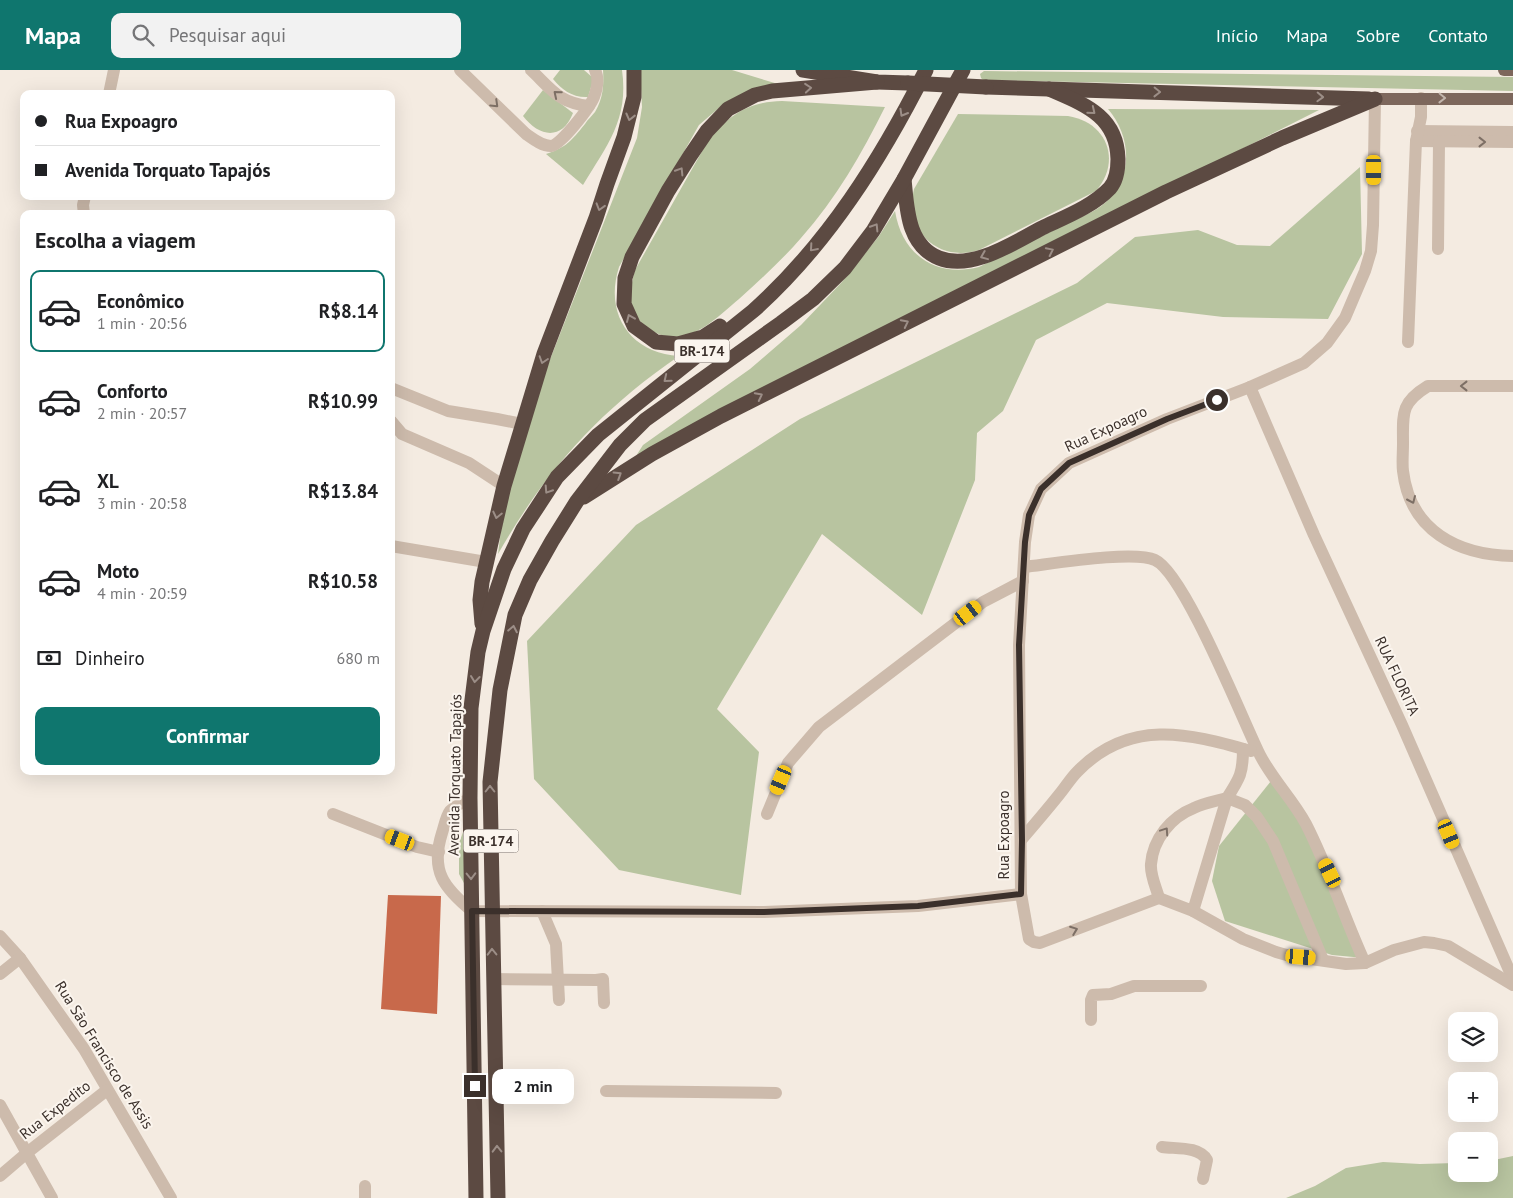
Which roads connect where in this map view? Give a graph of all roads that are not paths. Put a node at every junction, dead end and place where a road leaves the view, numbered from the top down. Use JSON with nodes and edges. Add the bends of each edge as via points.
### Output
{"nodes":[{"id":1,"x":114,"y":70,"type":"edge"},
{"id":2,"x":460,"y":70,"type":"edge"},
{"id":3,"x":531,"y":70,"type":"edge"},
{"id":4,"x":596,"y":70,"type":"edge"},
{"id":5,"x":634,"y":70,"type":"edge"},
{"id":6,"x":804,"y":70,"type":"edge"},
{"id":7,"x":926,"y":70,"type":"edge"},
{"id":8,"x":963,"y":70,"type":"edge"},
{"id":9,"x":1504,"y":70,"type":"edge"},
{"id":10,"x":1513,"y":70,"type":"edge"},
{"id":11,"x":877,"y":82,"type":"junction"},
{"id":12,"x":1049,"y":89,"type":"junction"},
{"id":13,"x":110,"y":90,"type":"edge"},
{"id":14,"x":1421,"y":98,"type":"junction"},
{"id":15,"x":1375,"y":99,"type":"junction"},
{"id":16,"x":1513,"y":99,"type":"edge"},
{"id":17,"x":589,"y":106,"type":"junction"},
{"id":18,"x":1513,"y":132,"type":"edge"},
{"id":19,"x":1416,"y":136,"type":"junction"},
{"id":20,"x":1439,"y":142,"type":"junction"},
{"id":21,"x":1513,"y":142,"type":"edge"},
{"id":22,"x":904,"y":179,"type":"junction"},
{"id":23,"x":1438,"y":248,"type":"dead end"},
{"id":24,"x":777,"y":290,"type":"junction"},
{"id":25,"x":1408,"y":342,"type":"dead end"},
{"id":26,"x":1513,"y":386,"type":"edge"},
{"id":27,"x":1250,"y":387,"type":"junction"},
{"id":28,"x":395,"y":390,"type":"edge"},
{"id":29,"x":522,"y":424,"type":"junction"},
{"id":30,"x":395,"y":426,"type":"edge"},
{"id":31,"x":504,"y":486,"type":"junction"},
{"id":32,"x":577,"y":501,"type":"junction"},
{"id":33,"x":395,"y":547,"type":"edge"},
{"id":34,"x":1513,"y":556,"type":"edge"},
{"id":35,"x":486,"y":562,"type":"junction"},
{"id":36,"x":1024,"y":566,"type":"junction"},
{"id":37,"x":1023,"y":581,"type":"junction"},
{"id":38,"x":483,"y":630,"type":"junction"},
{"id":39,"x":1243,"y":749,"type":"junction"},
{"id":40,"x":1259,"y":754,"type":"junction"},
{"id":41,"x":470,"y":798,"type":"junction"},
{"id":42,"x":1223,"y":799,"type":"junction"},
{"id":43,"x":333,"y":814,"type":"dead end"},
{"id":44,"x":767,"y":814,"type":"dead end"},
{"id":45,"x":1022,"y":840,"type":"junction"},
{"id":46,"x":439,"y":852,"type":"junction"},
{"id":47,"x":1021,"y":894,"type":"junction"},
{"id":48,"x":1159,"y":898,"type":"junction"},
{"id":49,"x":472,"y":911,"type":"junction"},
{"id":50,"x":542,"y":911,"type":"junction"},
{"id":51,"x":492,"y":912,"type":"junction"},
{"id":52,"x":1193,"y":912,"type":"junction"},
{"id":53,"x":0,"y":936,"type":"edge"},
{"id":54,"x":20,"y":958,"type":"junction"},
{"id":55,"x":1323,"y":960,"type":"junction"},
{"id":56,"x":1365,"y":963,"type":"junction"},
{"id":57,"x":0,"y":974,"type":"edge"},
{"id":58,"x":1513,"y":978,"type":"edge"},
{"id":59,"x":493,"y":979,"type":"junction"},
{"id":60,"x":558,"y":980,"type":"junction"},
{"id":61,"x":1513,"y":985,"type":"edge"},
{"id":62,"x":1201,"y":986,"type":"dead end"},
{"id":63,"x":559,"y":1000,"type":"dead end"},
{"id":64,"x":604,"y":1003,"type":"dead end"},
{"id":65,"x":1091,"y":1020,"type":"dead end"},
{"id":66,"x":107,"y":1090,"type":"junction"},
{"id":67,"x":606,"y":1091,"type":"dead end"},
{"id":68,"x":776,"y":1093,"type":"dead end"},
{"id":69,"x":0,"y":1104,"type":"edge"},
{"id":70,"x":1162,"y":1148,"type":"dead end"},
{"id":71,"x":28,"y":1152,"type":"junction"},
{"id":72,"x":0,"y":1176,"type":"edge"},
{"id":73,"x":1204,"y":1179,"type":"dead end"},
{"id":74,"x":52,"y":1198,"type":"edge"},
{"id":75,"x":171,"y":1198,"type":"edge"},
{"id":76,"x":476,"y":1198,"type":"edge"},
{"id":77,"x":498,"y":1198,"type":"edge"}],
"edges":[{"from":1,"to":13,"type":"street"},
{"from":2,"to":17,"type":"street","one_way":true,"via":[[526,134],[551,146],[559,143]]},
{"from":17,"to":3,"type":"street","one_way":true,"via":[[560,98]]},
{"from":4,"to":17,"type":"street","via":[[597,88]]},
{"from":5,"to":29,"type":"highway","one_way":true,"via":[[634,97],[624,137],[544,354]]},
{"from":6,"to":11,"type":"highway"},
{"from":7,"to":24,"type":"highway","name":"Avenida Torquato Tapajós","number":"BR-174","one_way":true,"via":[[856,192],[829,231]]},
{"from":8,"to":22,"type":"highway","number":"BR-174"},
{"from":9,"to":10,"type":"main road"},
{"from":11,"to":12,"type":"highway","bridge":true},
{"from":24,"to":11,"type":"highway","one_way":true,"via":[[703,337],[678,344],[656,342],[634,326],[624,304],[625,278],[637,249],[690,156],[728,109],[755,95],[772,91]]},
{"from":12,"to":15,"type":"highway","one_way":true},
{"from":12,"to":22,"type":"highway","one_way":true,"via":[[1088,106],[1107,123],[1118,147],[1118,167],[1112,186],[1093,203],[978,259],[954,261],[938,257],[922,245],[909,224]]},
{"from":14,"to":15,"type":"main road"},
{"from":14,"to":16,"type":"main road","one_way":true},
{"from":14,"to":19,"type":"street"},
{"from":15,"to":27,"type":"street","name":"Rua Expoagro","via":[[1371,250],[1349,310],[1327,343],[1304,363]]},
{"from":32,"to":15,"type":"highway","one_way":true,"via":[[720,416],[1166,192]]},
{"from":18,"to":19,"type":"street"},
{"from":19,"to":20,"type":"street"},
{"from":19,"to":25,"type":"street"},
{"from":20,"to":21,"type":"street","one_way":true},
{"from":20,"to":23,"type":"street"},
{"from":32,"to":22,"type":"highway","number":"BR-174","one_way":true,"via":[[620,445],[645,420],[781,323],[845,268],[873,231]]},
{"from":24,"to":38,"type":"highway","name":"Avenida Torquato Tapajós","number":"BR-174","one_way":true,"via":[[598,435],[557,476],[519,537]]},
{"from":26,"to":34,"type":"street","one_way":true,"via":[[1428,386],[1409,401],[1403,412],[1403,471],[1410,499],[1424,523],[1446,541],[1472,552]]},
{"from":27,"to":36,"type":"street","name":"Rua Expoagro","via":[[1167,419],[1069,463],[1041,489],[1029,515]]},
{"from":27,"to":58,"type":"street","name":"RUA FLORITA"},
{"from":28,"to":29,"type":"street","via":[[448,411]]},
{"from":29,"to":31,"type":"highway"},
{"from":30,"to":31,"type":"street","via":[[402,434],[468,463]]},
{"from":31,"to":35,"type":"highway","one_way":true},
{"from":51,"to":32,"type":"highway","number":"BR-174","one_way":true,"via":[[490,782],[500,690],[515,615],[530,580]]},
{"from":33,"to":35,"type":"street"},
{"from":35,"to":38,"type":"highway","via":[[480,600]]},
{"from":36,"to":37,"type":"street","name":"Rua Expoagro"},
{"from":36,"to":40,"type":"street","via":[[1142,557],[1165,566],[1206,639]]},
{"from":37,"to":44,"type":"street","via":[[983,602],[819,727],[788,763]]},
{"from":37,"to":45,"type":"street","name":"Rua Expoagro","via":[[1019,645]]},
{"from":38,"to":41,"type":"highway","name":"Avenida Torquato Tapajós","number":"BR-174","one_way":true,"via":[[471,708]]},
{"from":39,"to":40,"type":"street"},
{"from":39,"to":42,"type":"street","via":[[1243,768],[1239,778]]},
{"from":39,"to":45,"type":"street","via":[[1185,735],[1153,734],[1123,741],[1077,772]]},
{"from":40,"to":56,"type":"street","via":[[1305,822],[1330,873],[1348,927]]},
{"from":41,"to":46,"type":"street","via":[[449,812]]},
{"from":41,"to":49,"type":"highway","name":"Avenida Torquato Tapajós","number":"BR-174","one_way":true},
{"from":48,"to":42,"type":"street","one_way":true,"via":[[1151,864],[1166,827],[1194,808]]},
{"from":42,"to":52,"type":"street"},
{"from":42,"to":55,"type":"street","via":[[1245,805],[1273,840]]},
{"from":43,"to":46,"type":"street","via":[[417,847]]},
{"from":45,"to":47,"type":"street","name":"Rua Expoagro"},
{"from":46,"to":49,"type":"street","via":[[438,863],[444,882],[453,896]]},
{"from":47,"to":48,"type":"street","name":"Rua Expoagro","one_way":true,"via":[[1029,939],[1037,943]]},
{"from":47,"to":50,"type":"street","via":[[918,906],[764,912]]},
{"from":48,"to":52,"type":"street"},
{"from":49,"to":51,"type":"street"},
{"from":49,"to":76,"type":"highway","name":"Avenida Torquato Tapajós","number":"BR-174"},
{"from":50,"to":51,"type":"street"},
{"from":50,"to":60,"type":"street","via":[[556,944]]},
{"from":59,"to":51,"type":"highway","number":"BR-174","one_way":true},
{"from":52,"to":55,"type":"street","via":[[1268,949],[1290,956]]},
{"from":53,"to":54,"type":"street","name":"Rua São Francisco de Assis"},
{"from":54,"to":57,"type":"street"},
{"from":54,"to":66,"type":"street","name":"Rua São Francisco de Assis","via":[[84,1049]]},
{"from":55,"to":56,"type":"street"},
{"from":56,"to":61,"type":"street","via":[[1394,950],[1424,942],[1434,943],[1448,946]]},
{"from":59,"to":60,"type":"street"},
{"from":77,"to":59,"type":"highway","number":"BR-174","one_way":true},
{"from":60,"to":63,"type":"street"},
{"from":60,"to":64,"type":"street","via":[[603,978]]},
{"from":62,"to":65,"type":"street","via":[[1134,986],[1111,994],[1093,995]]},
{"from":66,"to":71,"type":"street","name":"Rua Expedito"},
{"from":66,"to":75,"type":"street","name":"Rua São Francisco de Assis"},
{"from":67,"to":68,"type":"street"},
{"from":69,"to":71,"type":"street"},
{"from":70,"to":73,"type":"street","via":[[1202,1153],[1206,1160]]},
{"from":71,"to":72,"type":"street","name":"Rua Expedito"},
{"from":71,"to":74,"type":"street"}]}
